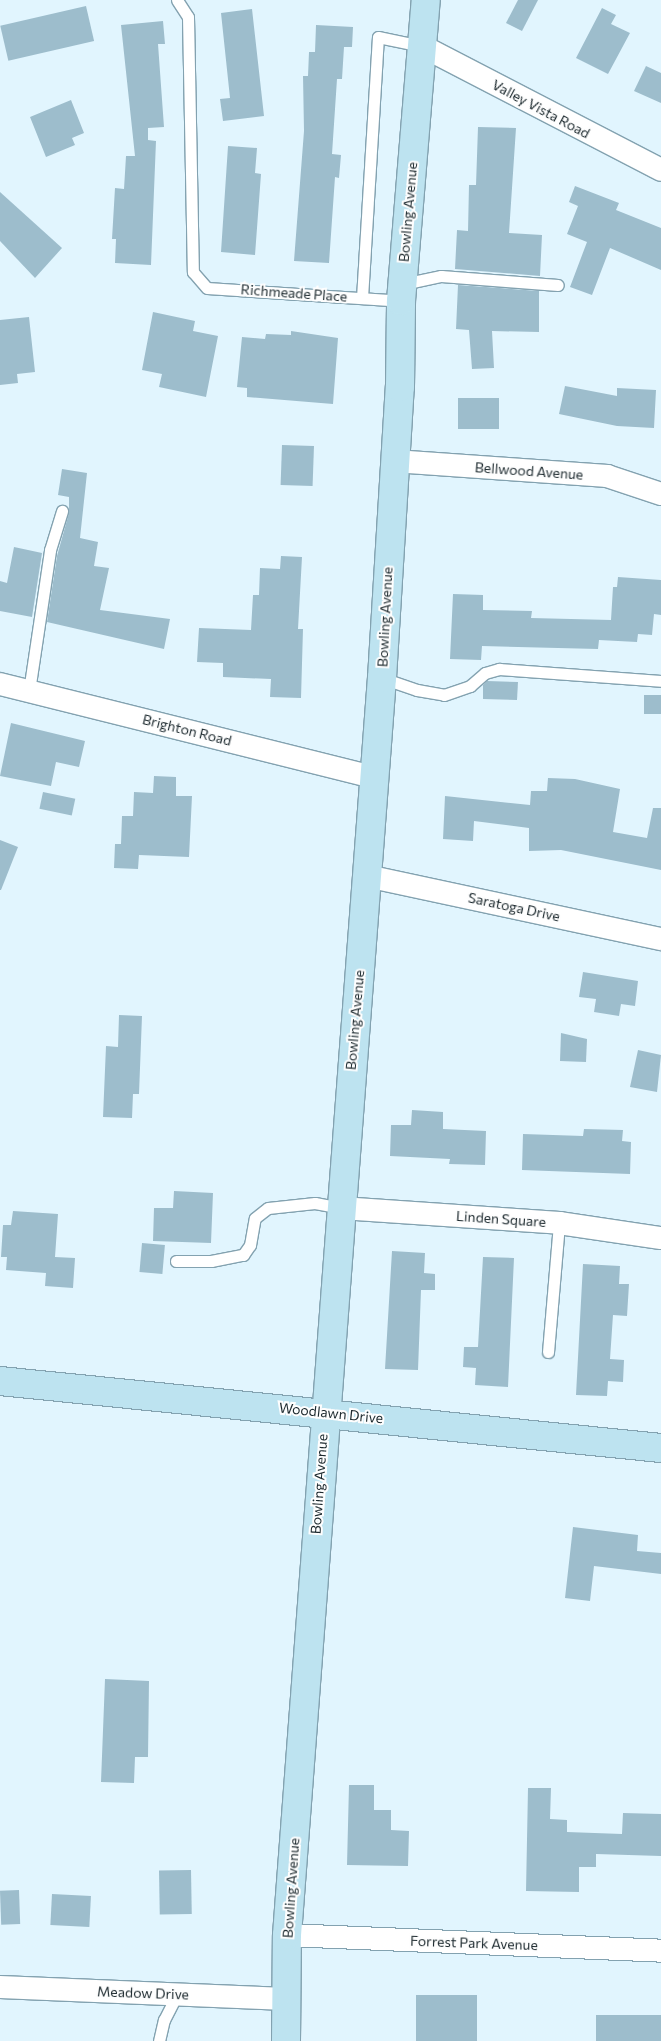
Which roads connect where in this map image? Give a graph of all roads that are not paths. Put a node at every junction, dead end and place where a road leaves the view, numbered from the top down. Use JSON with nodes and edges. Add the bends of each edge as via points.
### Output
{"nodes":[{"id":1,"x":178,"y":0,"type":"edge"},
{"id":2,"x":426,"y":0,"type":"edge"},
{"id":3,"x":422,"y":46,"type":"junction"},
{"id":4,"x":661,"y":170,"type":"edge"},
{"id":5,"x":558,"y":285,"type":"dead end"},
{"id":6,"x":402,"y":292,"type":"junction"},
{"id":7,"x":362,"y":298,"type":"junction"},
{"id":8,"x":394,"y":461,"type":"junction"},
{"id":9,"x":661,"y":494,"type":"edge"},
{"id":10,"x":62,"y":511,"type":"dead end"},
{"id":11,"x":382,"y":678,"type":"junction"},
{"id":12,"x":661,"y":682,"type":"edge"},
{"id":13,"x":0,"y":684,"type":"edge"},
{"id":14,"x":29,"y":691,"type":"junction"},
{"id":15,"x":374,"y":777,"type":"junction"},
{"id":16,"x":367,"y":876,"type":"junction"},
{"id":17,"x":661,"y":938,"type":"edge"},
{"id":18,"x":341,"y":1208,"type":"junction"},
{"id":19,"x":559,"y":1223,"type":"junction"},
{"id":20,"x":661,"y":1238,"type":"edge"},
{"id":21,"x":176,"y":1260,"type":"dead end"},
{"id":22,"x":548,"y":1352,"type":"dead end"},
{"id":23,"x":0,"y":1382,"type":"edge"},
{"id":24,"x":324,"y":1412,"type":"junction"},
{"id":25,"x":661,"y":1448,"type":"edge"},
{"id":26,"x":287,"y":1935,"type":"junction"},
{"id":27,"x":661,"y":1951,"type":"edge"},
{"id":28,"x":0,"y":1987,"type":"edge"},
{"id":29,"x":178,"y":1994,"type":"junction"},
{"id":30,"x":286,"y":1999,"type":"junction"},
{"id":31,"x":159,"y":2041,"type":"edge"},
{"id":32,"x":286,"y":2041,"type":"edge"}],
"edges":[{"from":1,"to":7,"type":"lane","name":"Richmeade Place","via":[[188,17],[193,272],[207,288]]},
{"from":2,"to":3,"type":"street","name":"Bowling Avenue"},
{"from":3,"to":4,"type":"street","name":"Valley Vista Road"},
{"from":3,"to":6,"type":"street","name":"Bowling Avenue"},
{"from":3,"to":7,"type":"lane","via":[[378,37]]},
{"from":5,"to":6,"type":"lane","name":"Richmeade Place","via":[[441,276]]},
{"from":6,"to":7,"type":"lane","name":"Richmeade Place"},
{"from":6,"to":8,"type":"street","name":"Bowling Avenue"},
{"from":8,"to":9,"type":"street","name":"Bellwood Avenue","via":[[607,476]]},
{"from":8,"to":11,"type":"street","name":"Bowling Avenue"},
{"from":10,"to":14,"type":"lane","via":[[50,550]]},
{"from":11,"to":12,"type":"lane","via":[[444,695],[470,686],[485,673],[499,669]]},
{"from":11,"to":15,"type":"street","name":"Bowling Avenue"},
{"from":13,"to":14,"type":"street","name":"Brighton Road"},
{"from":14,"to":15,"type":"street","name":"Brighton Road"},
{"from":15,"to":16,"type":"street","name":"Bowling Avenue"},
{"from":16,"to":17,"type":"street","name":"Saratoga Drive"},
{"from":16,"to":18,"type":"street","name":"Bowling Avenue"},
{"from":18,"to":19,"type":"street","name":"Linden Square"},
{"from":18,"to":21,"type":"lane","via":[[315,1203],[268,1208],[255,1218],[250,1245],[243,1255],[211,1261]]},
{"from":18,"to":24,"type":"street","name":"Bowling Avenue"},
{"from":19,"to":20,"type":"street","name":"Linden Square"},
{"from":19,"to":22,"type":"lane"},
{"from":23,"to":24,"type":"street","name":"Woodlawn Drive"},
{"from":24,"to":25,"type":"street","name":"Woodlawn Drive"},
{"from":24,"to":26,"type":"street","name":"Bowling Avenue"},
{"from":26,"to":27,"type":"street","name":"Forrest Park Avenue"},
{"from":26,"to":30,"type":"street","name":"Bowling Avenue"},
{"from":28,"to":29,"type":"street","name":"Meadow Drive"},
{"from":29,"to":30,"type":"street","name":"Meadow Drive"},
{"from":29,"to":31,"type":"lane","via":[[164,2020]]},
{"from":30,"to":32,"type":"street","name":"Bowling Avenue"}]}
